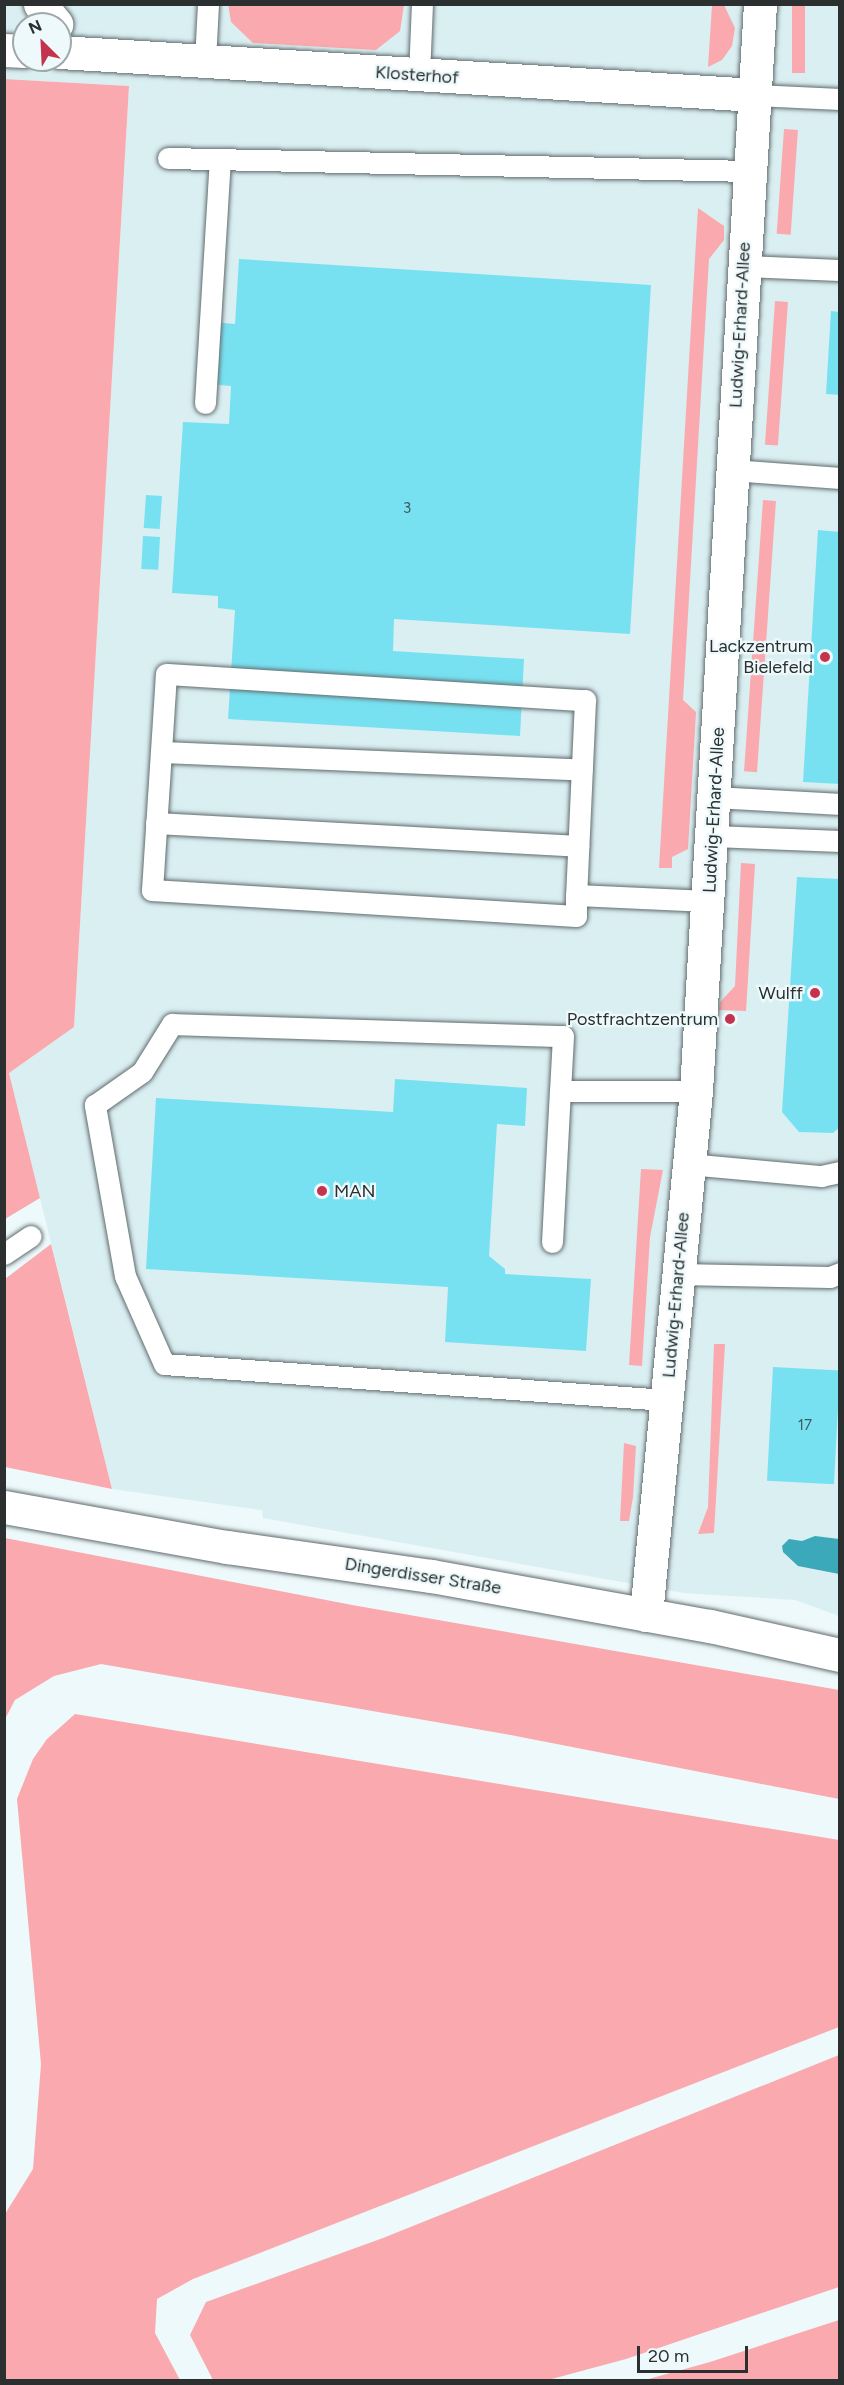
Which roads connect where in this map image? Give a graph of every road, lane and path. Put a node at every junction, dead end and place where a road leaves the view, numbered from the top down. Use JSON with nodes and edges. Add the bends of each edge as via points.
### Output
{"nodes":[{"id":1,"x":208,"y":4,"type":"edge"},
{"id":2,"x":422,"y":4,"type":"edge"},
{"id":3,"x":760,"y":4,"type":"edge"},
{"id":4,"x":72,"y":46,"type":"edge"},
{"id":5,"x":205,"y":61,"type":"junction"},
{"id":6,"x":419,"y":75,"type":"junction"},
{"id":7,"x":755,"y":95,"type":"junction"},
{"id":8,"x":840,"y":99,"type":"edge"},
{"id":9,"x":168,"y":158,"type":"dead end"},
{"id":10,"x":220,"y":159,"type":"junction"},
{"id":11,"x":750,"y":171,"type":"junction"},
{"id":12,"x":744,"y":266,"type":"junction"},
{"id":13,"x":840,"y":270,"type":"edge"},
{"id":14,"x":206,"y":404,"type":"dead end"},
{"id":15,"x":732,"y":470,"type":"junction"},
{"id":16,"x":840,"y":478,"type":"edge"},
{"id":17,"x":161,"y":752,"type":"junction"},
{"id":18,"x":582,"y":770,"type":"junction"},
{"id":19,"x":715,"y":797,"type":"junction"},
{"id":20,"x":840,"y":804,"type":"edge"},
{"id":21,"x":156,"y":823,"type":"junction"},
{"id":22,"x":713,"y":836,"type":"junction"},
{"id":23,"x":840,"y":841,"type":"edge"},
{"id":24,"x":579,"y":846,"type":"junction"},
{"id":25,"x":576,"y":895,"type":"junction"},
{"id":26,"x":708,"y":901,"type":"junction"},
{"id":27,"x":560,"y":1091,"type":"junction"},
{"id":28,"x":696,"y":1091,"type":"junction"},
{"id":29,"x":688,"y":1164,"type":"junction"},
{"id":30,"x":840,"y":1172,"type":"edge"},
{"id":31,"x":31,"y":1236,"type":"dead end"},
{"id":32,"x":552,"y":1242,"type":"dead end"},
{"id":33,"x":4,"y":1254,"type":"edge"},
{"id":34,"x":678,"y":1274,"type":"junction"},
{"id":35,"x":836,"y":1279,"type":"edge"},
{"id":36,"x":666,"y":1400,"type":"junction"},
{"id":37,"x":4,"y":1507,"type":"edge"},
{"id":38,"x":646,"y":1615,"type":"junction"},
{"id":39,"x":840,"y":1655,"type":"edge"}],
"edges":[{"from":1,"to":5,"type":"lane"},
{"from":2,"to":6,"type":"lane"},
{"from":3,"to":7,"type":"street","name":"Ludwig-Erhard-Allee"},
{"from":4,"to":5,"type":"street","name":"Klosterhof"},
{"from":5,"to":6,"type":"street","name":"Klosterhof"},
{"from":6,"to":7,"type":"street","name":"Klosterhof"},
{"from":7,"to":8,"type":"lane"},
{"from":7,"to":11,"type":"street","name":"Ludwig-Erhard-Allee"},
{"from":9,"to":10,"type":"lane"},
{"from":10,"to":11,"type":"lane"},
{"from":10,"to":14,"type":"lane"},
{"from":11,"to":12,"type":"street","name":"Ludwig-Erhard-Allee"},
{"from":12,"to":13,"type":"lane"},
{"from":12,"to":15,"type":"street","name":"Ludwig-Erhard-Allee"},
{"from":15,"to":16,"type":"lane"},
{"from":15,"to":19,"type":"street","name":"Ludwig-Erhard-Allee"},
{"from":17,"to":18,"type":"lane"},
{"from":17,"to":18,"type":"lane","via":[[166,674],[585,700]]},
{"from":17,"to":21,"type":"lane"},
{"from":18,"to":24,"type":"lane"},
{"from":19,"to":20,"type":"lane"},
{"from":19,"to":22,"type":"street","name":"Ludwig-Erhard-Allee"},
{"from":21,"to":24,"type":"lane"},
{"from":21,"to":25,"type":"lane","via":[[152,890],[576,916]]},
{"from":22,"to":23,"type":"lane"},
{"from":22,"to":26,"type":"street","name":"Ludwig-Erhard-Allee"},
{"from":24,"to":25,"type":"lane"},
{"from":25,"to":26,"type":"lane"},
{"from":26,"to":28,"type":"street","name":"Ludwig-Erhard-Allee"},
{"from":27,"to":28,"type":"lane"},
{"from":27,"to":32,"type":"lane"},
{"from":27,"to":36,"type":"lane","via":[[563,1036],[172,1024],[142,1072],[94,1105],[124,1276],[164,1364]]},
{"from":28,"to":29,"type":"street","name":"Ludwig-Erhard-Allee"},
{"from":29,"to":30,"type":"lane","via":[[821,1176]]},
{"from":29,"to":34,"type":"street","name":"Ludwig-Erhard-Allee"},
{"from":31,"to":33,"type":"lane"},
{"from":34,"to":35,"type":"lane"},
{"from":34,"to":36,"type":"street","name":"Ludwig-Erhard-Allee"},
{"from":36,"to":38,"type":"street","name":"Ludwig-Erhard-Allee"},
{"from":37,"to":38,"type":"street","name":"Dingerdisser Straße"},
{"from":38,"to":39,"type":"street","name":"Dingerdisser Straße"}]}
